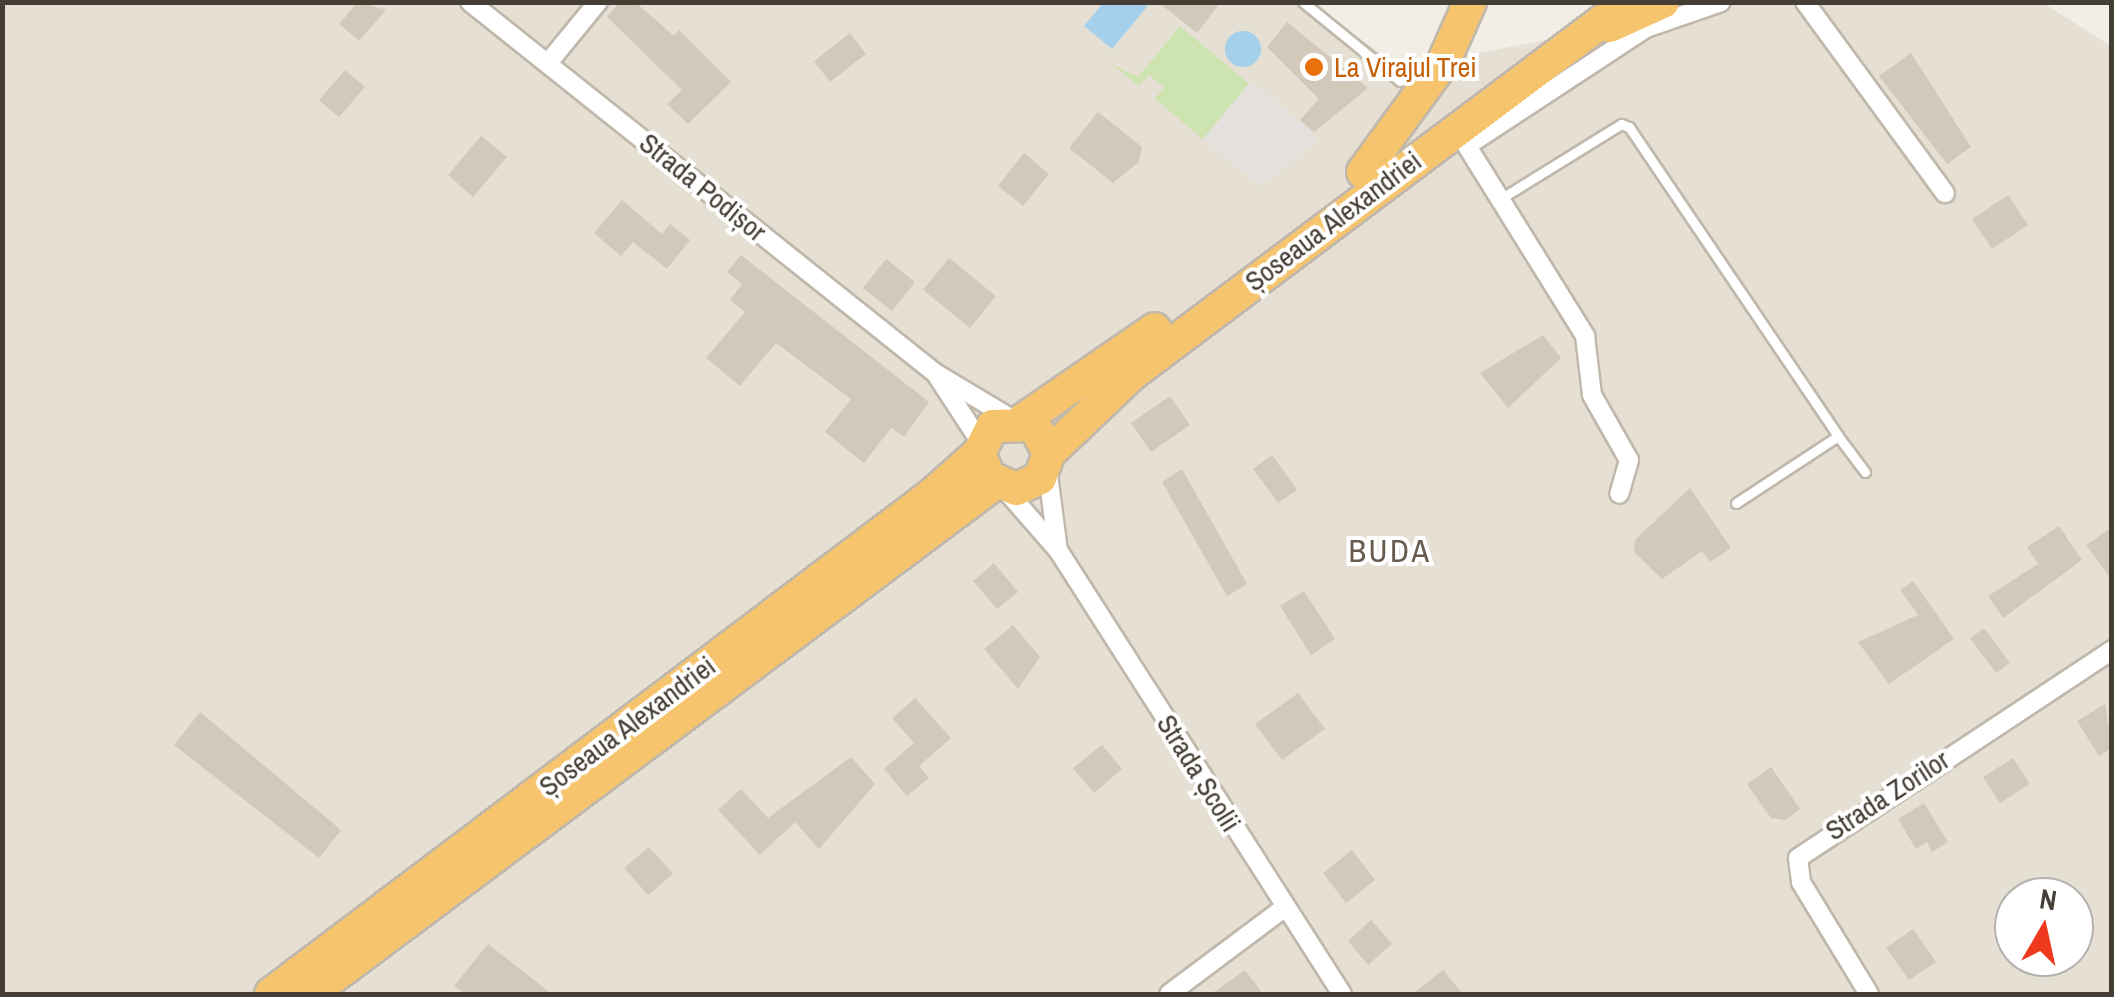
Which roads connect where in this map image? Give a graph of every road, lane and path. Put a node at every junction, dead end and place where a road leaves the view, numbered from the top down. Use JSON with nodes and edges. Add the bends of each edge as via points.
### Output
{"nodes":[{"id":1,"x":470,"y":2,"type":"edge"},
{"id":2,"x":598,"y":2,"type":"edge"},
{"id":3,"x":1303,"y":2,"type":"edge"},
{"id":4,"x":1470,"y":2,"type":"edge"},
{"id":5,"x":1592,"y":2,"type":"edge"},
{"id":6,"x":1628,"y":2,"type":"edge"},
{"id":7,"x":1663,"y":2,"type":"edge"},
{"id":8,"x":1721,"y":2,"type":"edge"},
{"id":9,"x":1805,"y":2,"type":"edge"},
{"id":10,"x":1574,"y":43,"type":"junction"},
{"id":11,"x":548,"y":64,"type":"junction"},
{"id":12,"x":1400,"y":81,"type":"dead end"},
{"id":13,"x":1462,"y":137,"type":"junction"},
{"id":14,"x":1363,"y":172,"type":"junction"},
{"id":15,"x":1945,"y":194,"type":"dead end"},
{"id":16,"x":1505,"y":196,"type":"junction"},
{"id":17,"x":935,"y":372,"type":"junction"},
{"id":18,"x":1018,"y":419,"type":"junction"},
{"id":19,"x":1838,"y":436,"type":"junction"},
{"id":20,"x":980,"y":448,"type":"junction"},
{"id":21,"x":1048,"y":460,"type":"junction"},
{"id":22,"x":1865,"y":472,"type":"dead end"},
{"id":23,"x":999,"y":485,"type":"junction"},
{"id":24,"x":1619,"y":494,"type":"dead end"},
{"id":25,"x":1736,"y":503,"type":"dead end"},
{"id":26,"x":1058,"y":550,"type":"junction"},
{"id":27,"x":2112,"y":650,"type":"edge"},
{"id":28,"x":1284,"y":908,"type":"junction"},
{"id":29,"x":271,"y":994,"type":"edge"},
{"id":30,"x":310,"y":994,"type":"edge"},
{"id":31,"x":1168,"y":994,"type":"edge"},
{"id":32,"x":1342,"y":994,"type":"edge"},
{"id":33,"x":1869,"y":994,"type":"edge"}],
"edges":[{"from":1,"to":11,"type":"street","name":"Strada Podișor"},
{"from":2,"to":11,"type":"street"},
{"from":3,"to":12,"type":"lane"},
{"from":4,"to":14,"type":"highway","via":[[1444,61]]},
{"from":5,"to":14,"type":"highway","name":"Șoseaua Alexandriei"},
{"from":6,"to":10,"type":"highway","name":"Șoseaua Alexandriei"},
{"from":7,"to":10,"type":"highway"},
{"from":8,"to":13,"type":"street","via":[[1646,28]]},
{"from":9,"to":15,"type":"street"},
{"from":10,"to":13,"type":"highway","name":"Șoseaua Alexandriei"},
{"from":11,"to":17,"type":"street","name":"Strada Podișor"},
{"from":13,"to":16,"type":"street"},
{"from":13,"to":21,"type":"highway","name":"Șoseaua Alexandriei","via":[[1132,374]]},
{"from":14,"to":18,"type":"highway","name":"Șoseaua Alexandriei"},
{"from":16,"to":19,"type":"lane","via":[[1626,124]]},
{"from":16,"to":24,"type":"street","via":[[1585,336],[1592,395],[1630,460]]},
{"from":17,"to":18,"type":"street","name":"Strada Podișor"},
{"from":17,"to":20,"type":"street","name":"Strada Podișor"},
{"from":18,"to":20,"type":"highway","name":"Șoseaua Alexandriei"},
{"from":18,"to":21,"type":"highway"},
{"from":19,"to":22,"type":"lane"},
{"from":19,"to":25,"type":"lane"},
{"from":20,"to":23,"type":"highway"},
{"from":20,"to":29,"type":"highway","name":"Șoseaua Alexandriei"},
{"from":21,"to":23,"type":"highway","name":"Șoseaua Alexandriei","via":[[1029,486]]},
{"from":21,"to":26,"type":"street","name":"Strada Școlii"},
{"from":23,"to":26,"type":"street","name":"Strada Școlii"},
{"from":23,"to":30,"type":"highway","name":"Șoseaua Alexandriei"},
{"from":26,"to":28,"type":"street","name":"Strada Școlii"},
{"from":27,"to":33,"type":"street","name":"Strada Zorilor","via":[[1798,858],[1801,882]]},
{"from":28,"to":31,"type":"street"},
{"from":28,"to":32,"type":"street","name":"Strada Școlii"}]}
